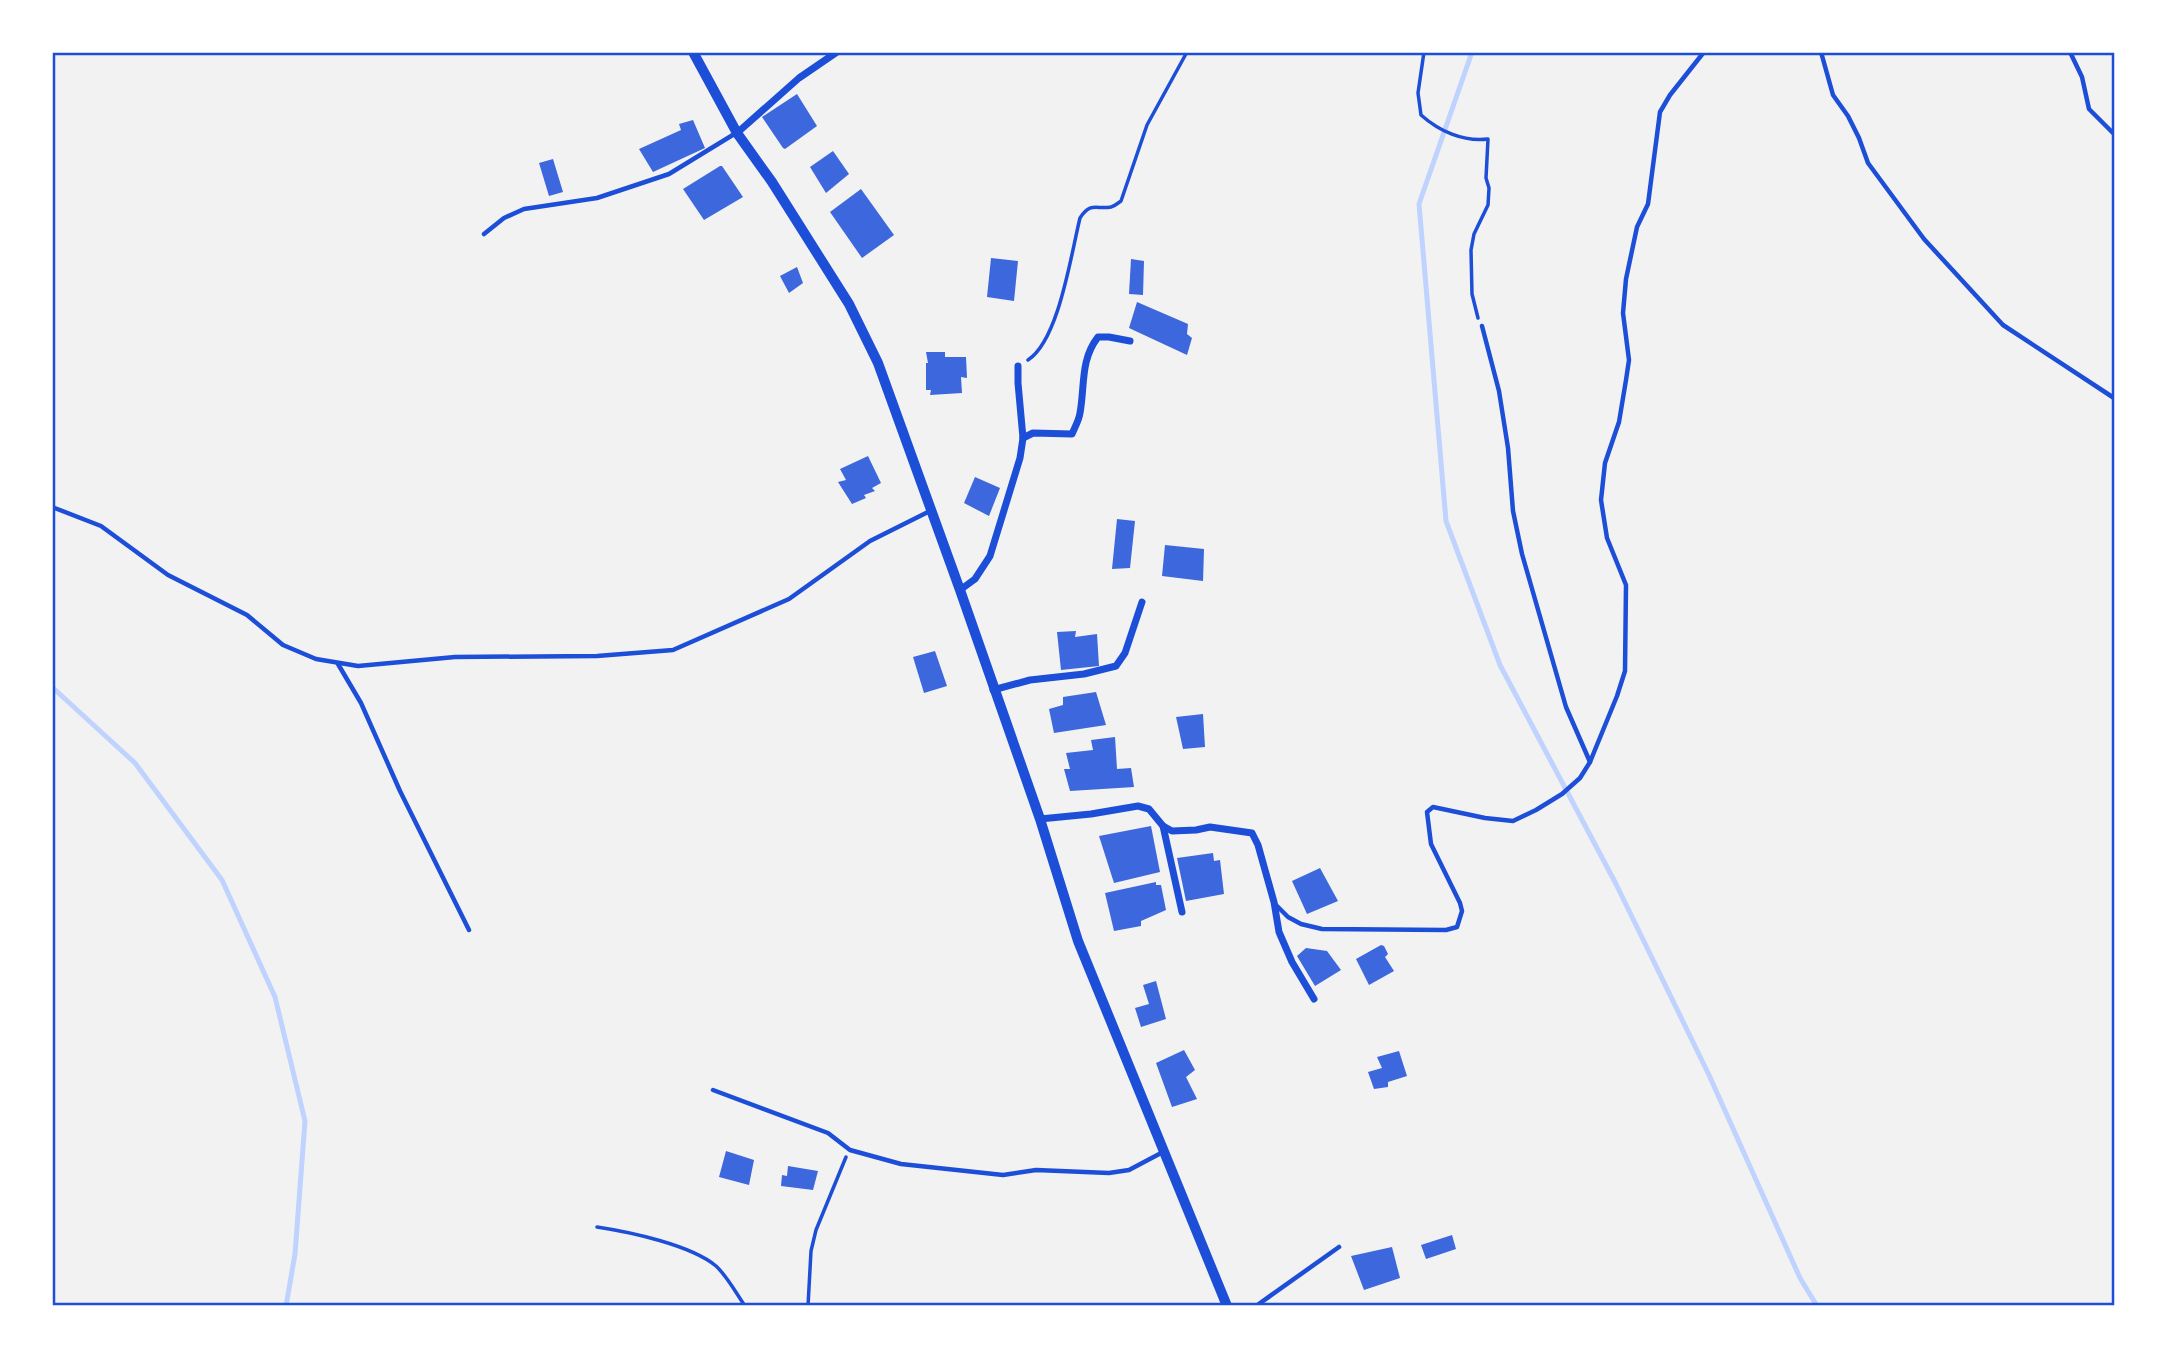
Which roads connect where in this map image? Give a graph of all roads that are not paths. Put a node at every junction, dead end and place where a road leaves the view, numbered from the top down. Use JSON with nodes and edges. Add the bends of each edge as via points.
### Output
{"nodes":[{"id":1,"x":692,"y":52,"type":"edge"},
{"id":2,"x":837,"y":52,"type":"edge"},
{"id":3,"x":1704,"y":52,"type":"edge"},
{"id":4,"x":1821,"y":52,"type":"edge"},
{"id":5,"x":2070,"y":52,"type":"edge"},
{"id":6,"x":737,"y":133,"type":"junction"},
{"id":7,"x":2115,"y":134,"type":"edge"},
{"id":8,"x":484,"y":234,"type":"dead end"},
{"id":9,"x":1482,"y":327,"type":"dead end"},
{"id":10,"x":1130,"y":341,"type":"dead end"},
{"id":11,"x":1018,"y":366,"type":"road end"},
{"id":12,"x":2115,"y":398,"type":"edge"},
{"id":13,"x":1023,"y":439,"type":"junction"},
{"id":14,"x":52,"y":507,"type":"edge"},
{"id":15,"x":931,"y":510,"type":"junction"},
{"id":16,"x":961,"y":590,"type":"junction"},
{"id":17,"x":1142,"y":602,"type":"dead end"},
{"id":18,"x":338,"y":663,"type":"junction"},
{"id":19,"x":993,"y":690,"type":"junction"},
{"id":20,"x":1590,"y":762,"type":"junction"},
{"id":21,"x":1040,"y":819,"type":"junction"},
{"id":22,"x":1164,"y":826,"type":"junction"},
{"id":23,"x":1274,"y":902,"type":"junction"},
{"id":24,"x":1182,"y":912,"type":"dead end"},
{"id":25,"x":469,"y":930,"type":"dead end"},
{"id":26,"x":1314,"y":999,"type":"dead end"},
{"id":27,"x":713,"y":1090,"type":"dead end"},
{"id":28,"x":1163,"y":1152,"type":"junction"},
{"id":29,"x":1339,"y":1247,"type":"dead end"},
{"id":30,"x":1227,"y":1306,"type":"edge"},
{"id":31,"x":1256,"y":1306,"type":"edge"}],
"edges":[{"from":1,"to":6,"type":"street"},
{"from":2,"to":6,"type":"street","via":[[799,78]]},
{"from":3,"to":20,"type":"lane","via":[[1660,112],[1648,204],[1637,227],[1626,279],[1623,313],[1629,360],[1601,500],[1607,538],[1626,585],[1625,671]]},
{"from":4,"to":12,"type":"lane","via":[[1833,95],[1860,138],[1868,163],[1924,239],[2003,325]]},
{"from":5,"to":7,"type":"lane","via":[[2089,109]]},
{"from":6,"to":8,"type":"lane","via":[[669,174],[597,198],[524,209]]},
{"from":6,"to":15,"type":"street","via":[[849,304],[878,363]]},
{"from":9,"to":20,"type":"lane","via":[[1499,391],[1522,554],[1566,707]]},
{"from":10,"to":13,"type":"street","via":[[1098,337],[1089,348],[1073,434],[1033,433]]},
{"from":11,"to":13,"type":"street"},
{"from":13,"to":16,"type":"street","via":[[990,556],[975,579]]},
{"from":14,"to":18,"type":"lane","via":[[101,526],[168,575],[247,615],[283,645]]},
{"from":15,"to":16,"type":"street"},
{"from":15,"to":18,"type":"lane","via":[[870,541],[789,599],[673,650],[597,656],[455,657],[358,666]]},
{"from":16,"to":19,"type":"street"},
{"from":17,"to":19,"type":"street","via":[[1116,666]]},
{"from":18,"to":25,"type":"lane"},
{"from":19,"to":21,"type":"street"},
{"from":20,"to":23,"type":"lane","via":[[1562,794],[1514,821],[1433,807],[1427,812],[1431,844],[1460,903],[1457,927],[1322,929],[1288,917]]},
{"from":21,"to":22,"type":"street","via":[[1138,806],[1149,810]]},
{"from":21,"to":28,"type":"street","via":[[1078,941]]},
{"from":22,"to":23,"type":"street","via":[[1183,832],[1210,827],[1252,833]]},
{"from":22,"to":24,"type":"street"},
{"from":23,"to":26,"type":"street","via":[[1279,932]]},
{"from":27,"to":28,"type":"lane","via":[[828,1133],[850,1150],[901,1164],[1003,1175],[1036,1170],[1110,1173],[1129,1170]]},
{"from":28,"to":30,"type":"street"},
{"from":29,"to":31,"type":"lane"}]}
